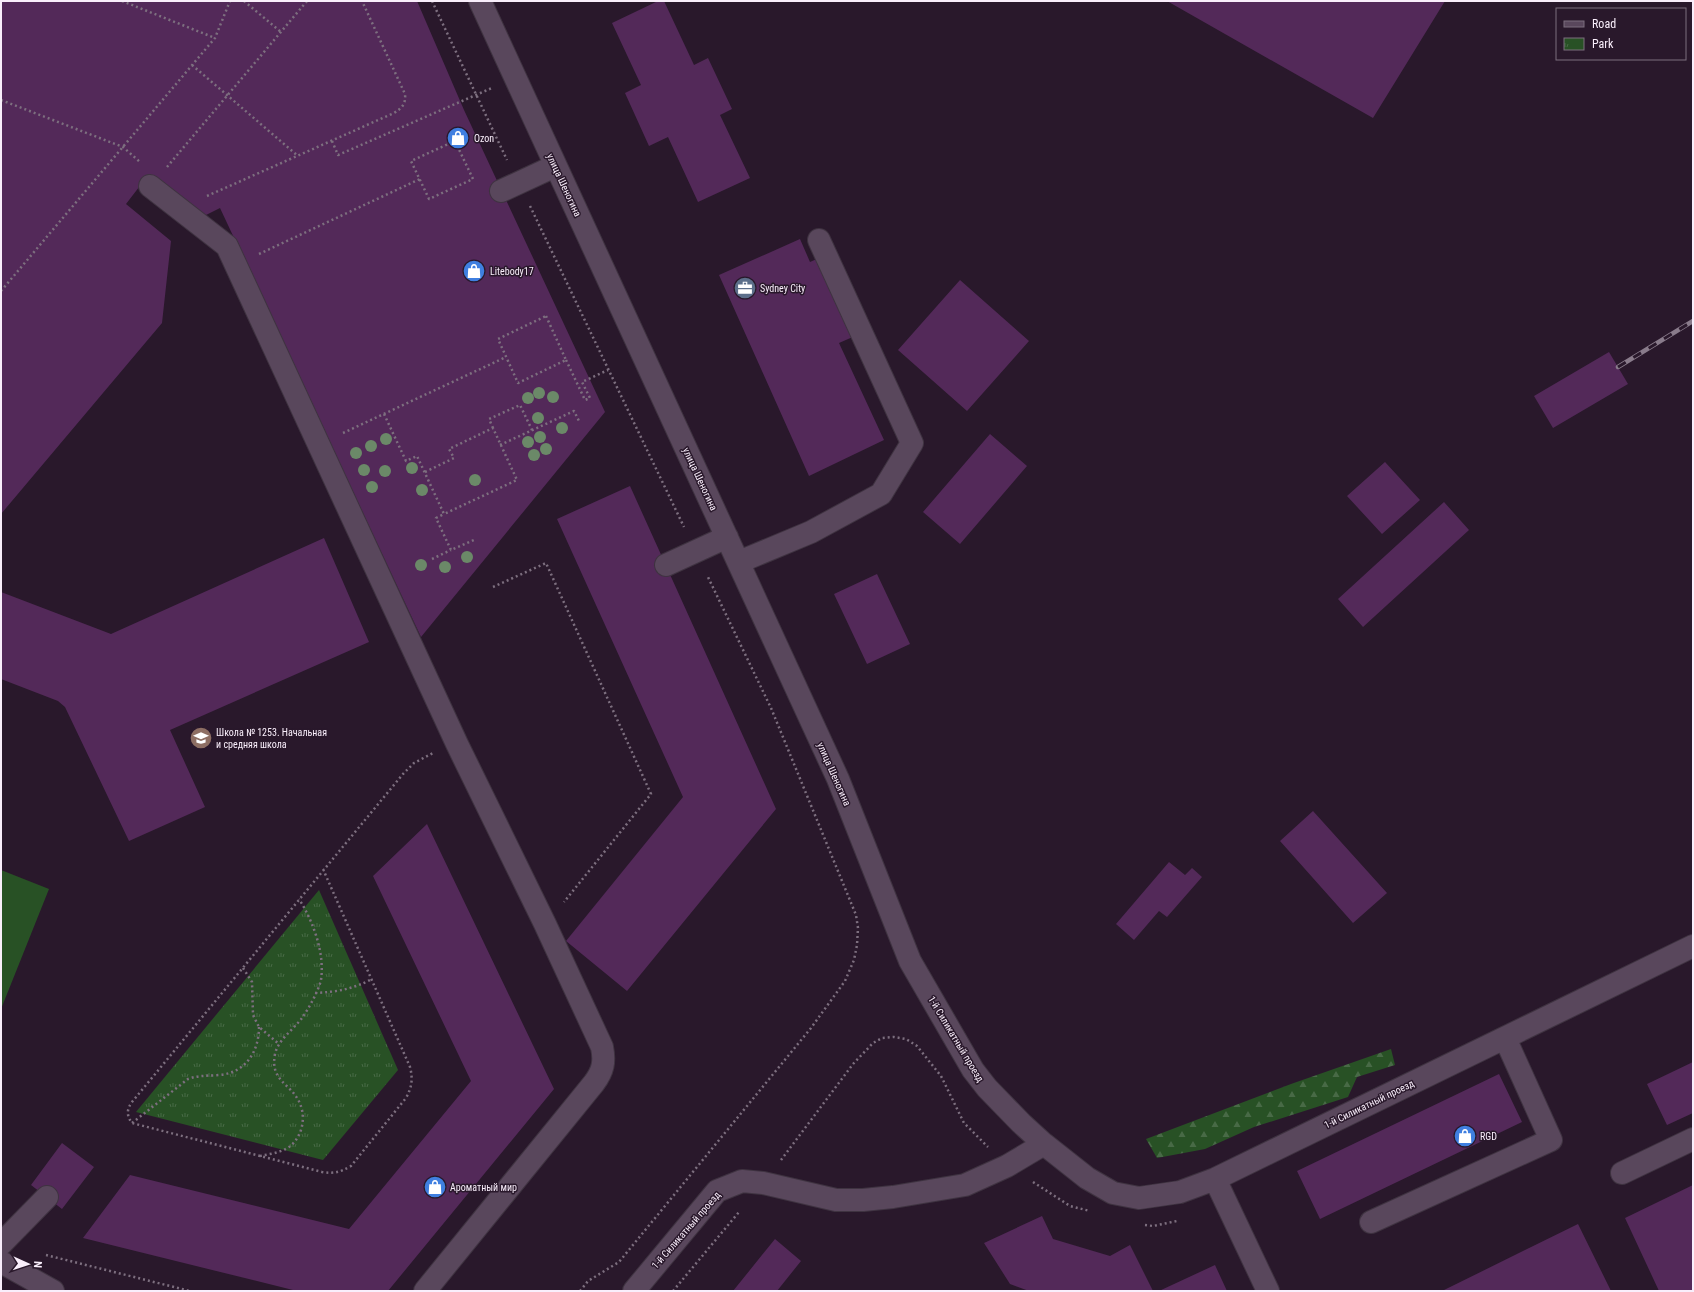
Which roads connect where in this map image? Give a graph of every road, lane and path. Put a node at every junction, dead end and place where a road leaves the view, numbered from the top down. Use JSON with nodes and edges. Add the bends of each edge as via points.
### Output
{"nodes":[{"id":1,"x":122,"y":1,"type":"edge"},
{"id":2,"x":230,"y":1,"type":"edge"},
{"id":3,"x":244,"y":1,"type":"edge"},
{"id":4,"x":307,"y":1,"type":"edge"},
{"id":5,"x":362,"y":1,"type":"edge"},
{"id":6,"x":432,"y":1,"type":"edge"},
{"id":7,"x":480,"y":1,"type":"edge"},
{"id":8,"x":281,"y":32,"type":"junction"},
{"id":9,"x":215,"y":38,"type":"junction"},
{"id":10,"x":192,"y":65,"type":"junction"},
{"id":11,"x":227,"y":96,"type":"junction"},
{"id":12,"x":1,"y":100,"type":"edge"},
{"id":13,"x":465,"y":100,"type":"dead end"},
{"id":14,"x":332,"y":141,"type":"junction"},
{"id":15,"x":123,"y":147,"type":"junction"},
{"id":16,"x":298,"y":156,"type":"junction"},
{"id":17,"x":141,"y":162,"type":"dead end"},
{"id":18,"x":555,"y":166,"type":"junction"},
{"id":19,"x":157,"y":179,"type":"joint"},
{"id":20,"x":420,"y":179,"type":"junction"},
{"id":21,"x":510,"y":187,"type":"junction"},
{"id":22,"x":201,"y":199,"type":"dead end"},
{"id":23,"x":819,"y":240,"type":"dead end"},
{"id":24,"x":259,"y":254,"type":"dead end"},
{"id":25,"x":1,"y":291,"type":"edge"},
{"id":26,"x":506,"y":357,"type":"junction"},
{"id":27,"x":566,"y":360,"type":"junction"},
{"id":28,"x":608,"y":370,"type":"junction"},
{"id":29,"x":384,"y":414,"type":"junction"},
{"id":30,"x":579,"y":422,"type":"dead end"},
{"id":31,"x":493,"y":428,"type":"junction"},
{"id":32,"x":532,"y":430,"type":"junction"},
{"id":33,"x":342,"y":434,"type":"dead end"},
{"id":34,"x":500,"y":445,"type":"junction"},
{"id":35,"x":425,"y":472,"type":"junction"},
{"id":36,"x":444,"y":514,"type":"junction"},
{"id":37,"x":727,"y":537,"type":"junction"},
{"id":38,"x":474,"y":540,"type":"dead end"},
{"id":39,"x":451,"y":550,"type":"junction"},
{"id":40,"x":695,"y":551,"type":"junction"},
{"id":41,"x":432,"y":559,"type":"dead end"},
{"id":42,"x":739,"y":562,"type":"junction"},
{"id":43,"x":666,"y":565,"type":"dead end"},
{"id":44,"x":493,"y":587,"type":"dead end"},
{"id":45,"x":458,"y":744,"type":"junction"},
{"id":46,"x":323,"y":869,"type":"junction"},
{"id":47,"x":299,"y":899,"type":"junction"},
{"id":48,"x":546,"y":924,"type":"junction"},
{"id":49,"x":1693,"y":946,"type":"edge"},
{"id":50,"x":910,"y":961,"type":"joint"},
{"id":51,"x":243,"y":967,"type":"junction"},
{"id":52,"x":372,"y":979,"type":"junction"},
{"id":53,"x":316,"y":993,"type":"junction"},
{"id":54,"x":259,"y":1027,"type":"junction"},
{"id":55,"x":1505,"y":1038,"type":"junction"},
{"id":56,"x":279,"y":1044,"type":"junction"},
{"id":57,"x":132,"y":1122,"type":"junction"},
{"id":58,"x":1693,"y":1139,"type":"edge"},
{"id":59,"x":1044,"y":1144,"type":"junction"},
{"id":60,"x":259,"y":1156,"type":"junction"},
{"id":61,"x":1622,"y":1173,"type":"dead end"},
{"id":62,"x":1215,"y":1179,"type":"junction"},
{"id":63,"x":47,"y":1197,"type":"dead end"},
{"id":64,"x":1371,"y":1222,"type":"dead end"},
{"id":65,"x":1,"y":1244,"type":"edge"},
{"id":66,"x":1,"y":1262,"type":"edge"},
{"id":67,"x":53,"y":1291,"type":"edge"},
{"id":68,"x":190,"y":1291,"type":"edge"},
{"id":69,"x":425,"y":1291,"type":"edge"},
{"id":70,"x":580,"y":1291,"type":"edge"},
{"id":71,"x":634,"y":1291,"type":"edge"},
{"id":72,"x":1268,"y":1291,"type":"edge"}],
"edges":[{"from":1,"to":9,"type":"path"},
{"from":2,"to":9,"type":"path"},
{"from":3,"to":8,"type":"path"},
{"from":4,"to":8,"type":"path"},
{"from":5,"to":14,"type":"path","via":[[405,94],[405,101],[402,108],[394,113]]},
{"from":6,"to":21,"type":"path"},
{"from":7,"to":18,"type":"street","name":"улица Шеногина"},
{"from":8,"to":11,"type":"path"},
{"from":9,"to":10,"type":"path"},
{"from":10,"to":11,"type":"path"},
{"from":10,"to":15,"type":"path"},
{"from":11,"to":16,"type":"path"},
{"from":11,"to":19,"type":"path"},
{"from":12,"to":15,"type":"path"},
{"from":13,"to":14,"type":"path","via":[[338,155]]},
{"from":14,"to":16,"type":"path"},
{"from":15,"to":17,"type":"path"},
{"from":15,"to":25,"type":"path"},
{"from":16,"to":22,"type":"path"},
{"from":18,"to":21,"type":"street"},
{"from":18,"to":37,"type":"street","name":"улица Шеногина"},
{"from":19,"to":45,"type":"street","via":[[227,246]]},
{"from":20,"to":20,"type":"path","via":[[412,161],[455,141],[473,179],[429,199]]},
{"from":20,"to":24,"type":"path"},
{"from":21,"to":28,"type":"path"},
{"from":23,"to":42,"type":"street","via":[[912,443],[881,494],[811,532]]},
{"from":26,"to":27,"type":"path","via":[[518,383]]},
{"from":26,"to":27,"type":"path","via":[[498,339],[546,316]]},
{"from":26,"to":29,"type":"path"},
{"from":27,"to":28,"type":"path","via":[[585,400],[590,398],[582,382]]},
{"from":28,"to":40,"type":"path"},
{"from":29,"to":33,"type":"path"},
{"from":29,"to":35,"type":"path","via":[[406,461],[417,456]]},
{"from":30,"to":32,"type":"path","via":[[574,410]]},
{"from":31,"to":32,"type":"path","via":[[488,420],[520,405]]},
{"from":31,"to":34,"type":"path"},
{"from":31,"to":35,"type":"path","via":[[449,449],[454,458]]},
{"from":32,"to":34,"type":"path"},
{"from":34,"to":36,"type":"path","via":[[517,480]]},
{"from":35,"to":36,"type":"path"},
{"from":36,"to":39,"type":"path","via":[[436,518]]},
{"from":37,"to":40,"type":"street"},
{"from":37,"to":42,"type":"street","name":"улица Шеногина"},
{"from":38,"to":39,"type":"path"},
{"from":39,"to":41,"type":"path"},
{"from":40,"to":43,"type":"street"},
{"from":40,"to":70,"type":"path","via":[[771,708],[853,908],[858,928],[857,945],[845,981],[811,1028],[619,1262],[588,1281]]},
{"from":42,"to":50,"type":"street","name":"улица Шеногина","via":[[838,779]]},
{"from":44,"to":48,"type":"path","via":[[546,563],[651,794]]},
{"from":45,"to":46,"type":"path","via":[[414,763]]},
{"from":45,"to":48,"type":"street"},
{"from":46,"to":47,"type":"path"},
{"from":46,"to":52,"type":"path"},
{"from":47,"to":51,"type":"path"},
{"from":47,"to":53,"type":"path","via":[[317,935],[321,973]]},
{"from":48,"to":69,"type":"street","via":[[602,1047],[604,1065],[594,1083]]},
{"from":49,"to":55,"type":"street","name":"1-й Силикатный проезд"},
{"from":50,"to":59,"type":"street","name":"1-й Силикатный проезд","via":[[973,1070],[987,1088]]},
{"from":51,"to":54,"type":"path","via":[[252,982],[252,1010]]},
{"from":51,"to":57,"type":"path","via":[[132,1102],[127,1109],[128,1118]]},
{"from":52,"to":53,"type":"path","via":[[348,990]]},
{"from":52,"to":60,"type":"path","via":[[410,1067],[411,1087],[406,1098],[350,1166],[341,1172],[322,1172]]},
{"from":53,"to":56,"type":"path","via":[[303,1017]]},
{"from":54,"to":56,"type":"path"},
{"from":54,"to":57,"type":"path","via":[[256,1050],[244,1064],[220,1075],[188,1079]]},
{"from":55,"to":62,"type":"street","name":"1-й Силикатный проезд"},
{"from":55,"to":64,"type":"street","via":[[1551,1140]]},
{"from":56,"to":60,"type":"path","via":[[274,1064],[278,1078],[296,1096],[304,1120],[299,1135],[289,1147]]},
{"from":57,"to":60,"type":"path"},
{"from":58,"to":61,"type":"street"},
{"from":59,"to":62,"type":"street","name":"1-й Силикатный проезд","via":[[1087,1178],[1113,1192],[1139,1198],[1180,1192]]},
{"from":59,"to":71,"type":"street","name":"1-й Силикатный проезд","via":[[1007,1166],[965,1185],[893,1197],[836,1200],[742,1181],[717,1191]]},
{"from":62,"to":72,"type":"street"},
{"from":63,"to":65,"type":"street"},
{"from":65,"to":68,"type":"path"},
{"from":66,"to":67,"type":"street"}]}
